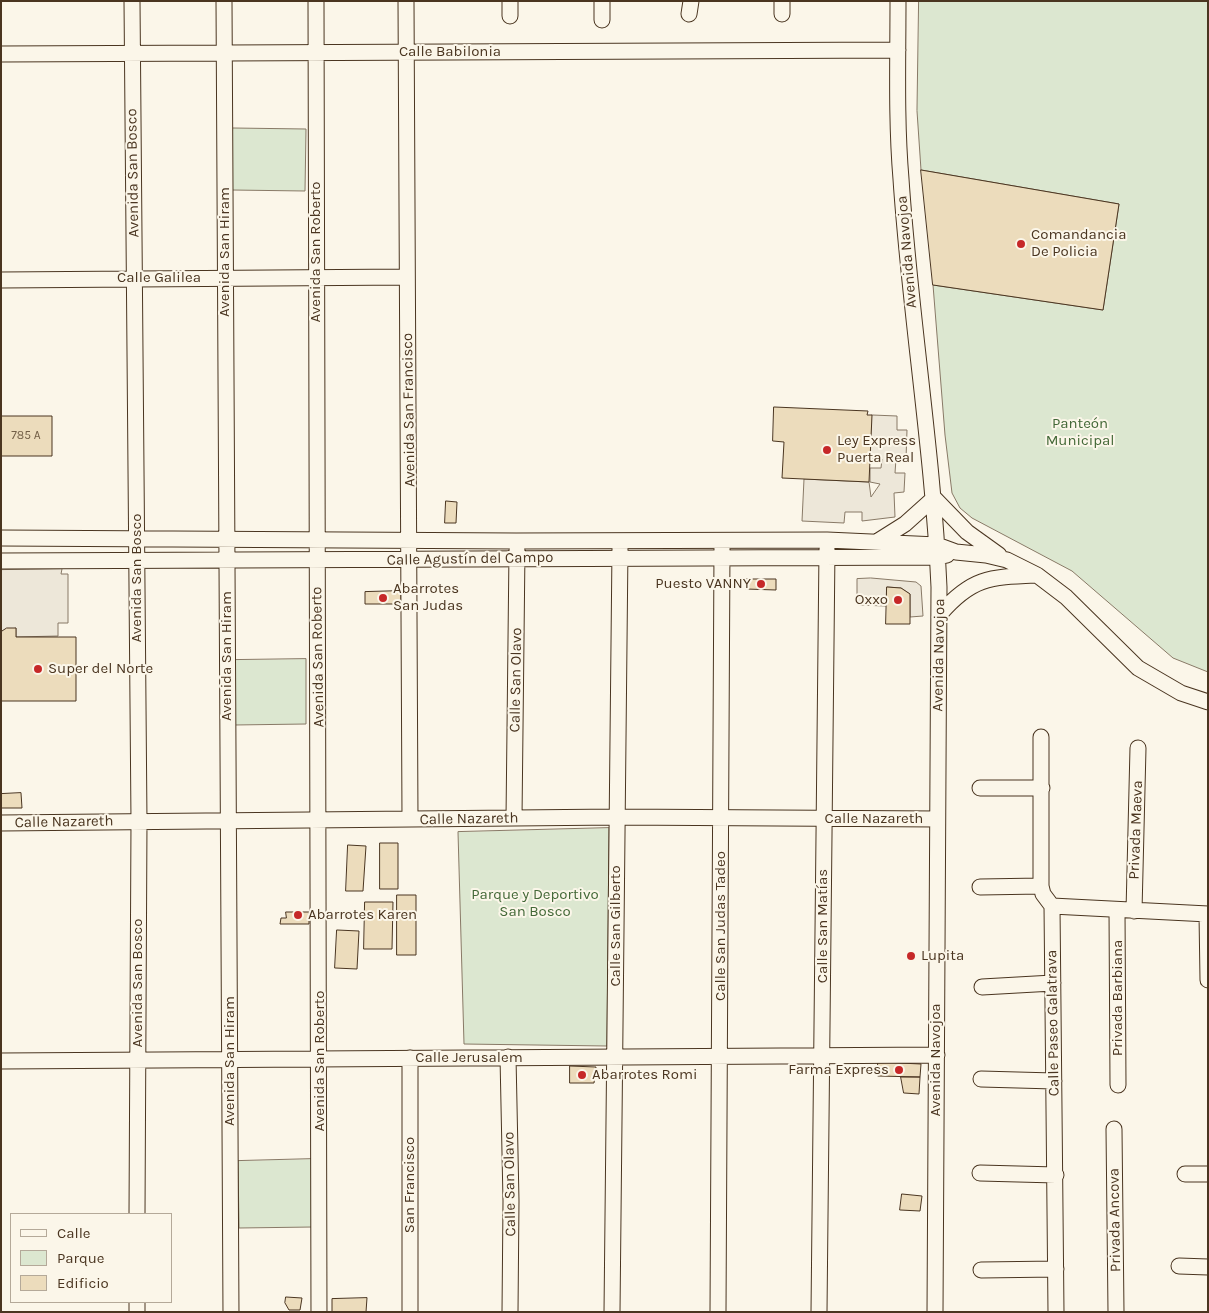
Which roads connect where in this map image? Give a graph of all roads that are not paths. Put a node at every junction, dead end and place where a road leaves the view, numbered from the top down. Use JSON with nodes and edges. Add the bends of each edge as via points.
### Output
{"nodes":[{"id":1,"x":132,"y":1,"type":"edge"},
{"id":2,"x":224,"y":1,"type":"edge"},
{"id":3,"x":316,"y":1,"type":"edge"},
{"id":4,"x":406,"y":1,"type":"edge"},
{"id":5,"x":602,"y":1,"type":"edge"},
{"id":6,"x":898,"y":1,"type":"edge"},
{"id":7,"x":602,"y":20,"type":"dead end"},
{"id":8,"x":898,"y":50,"type":"junction"},
{"id":9,"x":406,"y":52,"type":"junction"},
{"id":10,"x":132,"y":53,"type":"junction"},
{"id":11,"x":316,"y":53,"type":"junction"},
{"id":12,"x":1,"y":54,"type":"edge"},
{"id":13,"x":225,"y":54,"type":"junction"},
{"id":14,"x":407,"y":277,"type":"junction"},
{"id":15,"x":134,"y":278,"type":"junction"},
{"id":16,"x":224,"y":278,"type":"junction"},
{"id":17,"x":316,"y":279,"type":"junction"},
{"id":18,"x":1,"y":280,"type":"edge"},
{"id":19,"x":934,"y":498,"type":"junction"},
{"id":20,"x":1,"y":538,"type":"edge"},
{"id":21,"x":137,"y":538,"type":"junction"},
{"id":22,"x":226,"y":538,"type":"junction"},
{"id":23,"x":317,"y":539,"type":"junction"},
{"id":24,"x":411,"y":539,"type":"junction"},
{"id":25,"x":722,"y":540,"type":"junction"},
{"id":26,"x":827,"y":540,"type":"junction"},
{"id":27,"x":516,"y":541,"type":"junction"},
{"id":28,"x":620,"y":541,"type":"junction"},
{"id":29,"x":878,"y":541,"type":"junction"},
{"id":30,"x":937,"y":551,"type":"junction"},
{"id":31,"x":827,"y":557,"type":"junction"},
{"id":32,"x":518,"y":558,"type":"junction"},
{"id":33,"x":620,"y":558,"type":"junction"},
{"id":34,"x":722,"y":558,"type":"junction"},
{"id":35,"x":137,"y":560,"type":"junction"},
{"id":36,"x":227,"y":560,"type":"junction"},
{"id":37,"x":317,"y":560,"type":"junction"},
{"id":38,"x":411,"y":560,"type":"junction"},
{"id":39,"x":1007,"y":560,"type":"junction"},
{"id":40,"x":1,"y":562,"type":"edge"},
{"id":41,"x":1037,"y":575,"type":"junction"},
{"id":42,"x":940,"y":614,"type":"junction"},
{"id":43,"x":1208,"y":702,"type":"edge"},
{"id":44,"x":1041,"y":737,"type":"dead end"},
{"id":45,"x":1138,"y":748,"type":"dead end"},
{"id":46,"x":980,"y":788,"type":"dead end"},
{"id":47,"x":1042,"y":788,"type":"junction"},
{"id":48,"x":617,"y":817,"type":"junction"},
{"id":49,"x":514,"y":818,"type":"junction"},
{"id":50,"x":824,"y":818,"type":"junction"},
{"id":51,"x":410,"y":819,"type":"junction"},
{"id":52,"x":721,"y":819,"type":"junction"},
{"id":53,"x":937,"y":819,"type":"junction"},
{"id":54,"x":139,"y":821,"type":"junction"},
{"id":55,"x":228,"y":821,"type":"junction"},
{"id":56,"x":320,"y":821,"type":"junction"},
{"id":57,"x":1,"y":823,"type":"edge"},
{"id":58,"x":1041,"y":886,"type":"junction"},
{"id":59,"x":980,"y":887,"type":"dead end"},
{"id":60,"x":1052,"y":906,"type":"junction"},
{"id":61,"x":1117,"y":910,"type":"junction"},
{"id":62,"x":1134,"y":911,"type":"junction"},
{"id":63,"x":1208,"y":914,"type":"edge"},
{"id":64,"x":1208,"y":980,"type":"edge"},
{"id":65,"x":1053,"y":983,"type":"junction"},
{"id":66,"x":982,"y":987,"type":"dead end"},
{"id":67,"x":937,"y":1055,"type":"junction"},
{"id":68,"x":508,"y":1057,"type":"junction"},
{"id":69,"x":721,"y":1057,"type":"junction"},
{"id":70,"x":823,"y":1057,"type":"junction"},
{"id":71,"x":230,"y":1058,"type":"junction"},
{"id":72,"x":410,"y":1058,"type":"junction"},
{"id":73,"x":615,"y":1058,"type":"junction"},
{"id":74,"x":320,"y":1059,"type":"junction"},
{"id":75,"x":138,"y":1060,"type":"junction"},
{"id":76,"x":1,"y":1061,"type":"edge"},
{"id":77,"x":981,"y":1078,"type":"dead end"},
{"id":78,"x":1054,"y":1081,"type":"junction"},
{"id":79,"x":1118,"y":1086,"type":"dead end"},
{"id":80,"x":1114,"y":1129,"type":"dead end"},
{"id":81,"x":980,"y":1172,"type":"dead end"},
{"id":82,"x":1185,"y":1174,"type":"dead end"},
{"id":83,"x":1208,"y":1174,"type":"edge"},
{"id":84,"x":1056,"y":1175,"type":"junction"},
{"id":85,"x":138,"y":1213,"type":"edge"},
{"id":86,"x":1179,"y":1266,"type":"dead end"},
{"id":87,"x":1208,"y":1266,"type":"edge"},
{"id":88,"x":1056,"y":1269,"type":"junction"},
{"id":89,"x":981,"y":1270,"type":"dead end"},
{"id":90,"x":231,"y":1312,"type":"edge"},
{"id":91,"x":319,"y":1312,"type":"edge"},
{"id":92,"x":410,"y":1312,"type":"edge"},
{"id":93,"x":510,"y":1312,"type":"edge"},
{"id":94,"x":612,"y":1312,"type":"edge"},
{"id":95,"x":718,"y":1312,"type":"edge"},
{"id":96,"x":819,"y":1312,"type":"edge"},
{"id":97,"x":935,"y":1312,"type":"edge"},
{"id":98,"x":1056,"y":1312,"type":"edge"},
{"id":99,"x":1116,"y":1312,"type":"edge"}],
"edges":[{"from":1,"to":10,"type":"street","name":"Avenida San Bosco"},
{"from":2,"to":13,"type":"street","name":"Avenida San Hiram"},
{"from":3,"to":11,"type":"street","name":"Avenida San Roberto"},
{"from":4,"to":9,"type":"street","name":"Avenida San Francisco"},
{"from":5,"to":7,"type":"street"},
{"from":6,"to":8,"type":"street","name":"Avenida Navojoa"},
{"from":8,"to":9,"type":"street","name":"Calle Babilonia"},
{"from":8,"to":19,"type":"street","name":"Avenida Navojoa","via":[[898,140],[902,191],[917,362]]},
{"from":9,"to":11,"type":"street","name":"Calle Babilonia"},
{"from":9,"to":14,"type":"street","name":"Avenida San Francisco"},
{"from":10,"to":12,"type":"street","name":"Calle Babilonia"},
{"from":10,"to":13,"type":"street","name":"Calle Babilonia"},
{"from":10,"to":15,"type":"street","name":"Avenida San Bosco"},
{"from":11,"to":13,"type":"street","name":"Calle Babilonia"},
{"from":11,"to":17,"type":"street","name":"Avenida San Roberto"},
{"from":13,"to":16,"type":"street","name":"Avenida San Hiram"},
{"from":14,"to":17,"type":"street","name":"Calle Galilea"},
{"from":14,"to":24,"type":"street","name":"Avenida San Francisco"},
{"from":15,"to":16,"type":"street","name":"Calle Galilea"},
{"from":15,"to":18,"type":"street","name":"Calle Galilea"},
{"from":15,"to":21,"type":"street","name":"Avenida San Bosco"},
{"from":16,"to":17,"type":"street","name":"Calle Galilea"},
{"from":16,"to":22,"type":"street","name":"Avenida San Hiram"},
{"from":17,"to":23,"type":"street","name":"Avenida San Roberto"},
{"from":19,"to":29,"type":"street","via":[[905,524]]},
{"from":19,"to":30,"type":"street","name":"Avenida Navojoa"},
{"from":19,"to":39,"type":"street","via":[[967,532]]},
{"from":20,"to":21,"type":"street","name":"Calle Agustín del Campo"},
{"from":21,"to":22,"type":"street","name":"Calle Agustín del Campo"},
{"from":21,"to":35,"type":"street","name":"Avenida San Bosco"},
{"from":22,"to":23,"type":"street","name":"Calle Agustín del Campo"},
{"from":22,"to":36,"type":"street","name":"Avenida San Hiram"},
{"from":23,"to":24,"type":"street","name":"Calle Agustín del Campo"},
{"from":23,"to":37,"type":"street","name":"Avenida San Roberto"},
{"from":24,"to":27,"type":"street","name":"Calle Agustín del Campo"},
{"from":24,"to":38,"type":"street","name":"Avenida San Francisco"},
{"from":25,"to":26,"type":"street","name":"Calle Agustín del Campo"},
{"from":25,"to":28,"type":"street","name":"Calle Agustín del Campo"},
{"from":25,"to":34,"type":"street","name":"Calle San Judas Tadeo"},
{"from":26,"to":29,"type":"street","name":"Calle Agustín del Campo"},
{"from":26,"to":31,"type":"street","name":"Calle San Matías"},
{"from":27,"to":28,"type":"street","name":"Calle Agustín del Campo"},
{"from":27,"to":32,"type":"street","name":"Calle San Olavo"},
{"from":28,"to":33,"type":"street","name":"Calle San Gilberto"},
{"from":29,"to":30,"type":"street","name":"Calle Agustín del Campo"},
{"from":30,"to":31,"type":"street","name":"Calle Agustín del Campo"},
{"from":30,"to":39,"type":"street"},
{"from":30,"to":42,"type":"street","name":"Avenida Navojoa"},
{"from":31,"to":34,"type":"street","name":"Calle Agustín del Campo"},
{"from":31,"to":50,"type":"street","name":"Calle San Matías"},
{"from":32,"to":33,"type":"street","name":"Calle Agustín del Campo"},
{"from":32,"to":38,"type":"street","name":"Calle Agustín del Campo"},
{"from":32,"to":49,"type":"street","name":"Calle San Olavo"},
{"from":33,"to":34,"type":"street","name":"Calle Agustín del Campo"},
{"from":33,"to":48,"type":"street","name":"Calle San Gilberto"},
{"from":34,"to":52,"type":"street","name":"Calle San Judas Tadeo"},
{"from":35,"to":36,"type":"street","name":"Calle Agustín del Campo"},
{"from":35,"to":40,"type":"street","name":"Calle Agustín del Campo"},
{"from":35,"to":54,"type":"street","name":"Avenida San Bosco"},
{"from":36,"to":37,"type":"street","name":"Calle Agustín del Campo"},
{"from":36,"to":55,"type":"street","name":"Avenida San Hiram"},
{"from":37,"to":38,"type":"street","name":"Calle Agustín del Campo"},
{"from":37,"to":56,"type":"street","name":"Avenida San Roberto"},
{"from":38,"to":51,"type":"street","name":"Avenida San Francisco"},
{"from":39,"to":41,"type":"street"},
{"from":41,"to":42,"type":"street","via":[[999,576],[976,583],[956,596]]},
{"from":41,"to":43,"type":"street","via":[[1066,597],[1138,668],[1181,694]]},
{"from":42,"to":53,"type":"street","name":"Avenida Navojoa"},
{"from":44,"to":47,"type":"street","name":"Calle Paseo Galatrava"},
{"from":45,"to":62,"type":"street","name":"Privada Maeva"},
{"from":46,"to":47,"type":"street"},
{"from":47,"to":58,"type":"street","name":"Calle Paseo Galatrava"},
{"from":48,"to":49,"type":"street","name":"Calle Nazareth"},
{"from":48,"to":52,"type":"street","name":"Calle Nazareth"},
{"from":48,"to":73,"type":"street","name":"Calle San Gilberto"},
{"from":49,"to":51,"type":"street","name":"Calle Nazareth"},
{"from":50,"to":52,"type":"street","name":"Calle Nazareth"},
{"from":50,"to":53,"type":"street","name":"Calle Nazareth"},
{"from":50,"to":70,"type":"street","name":"Calle San Matías"},
{"from":51,"to":56,"type":"street","name":"Calle Nazareth"},
{"from":52,"to":69,"type":"street","name":"Calle San Judas Tadeo"},
{"from":53,"to":67,"type":"street","name":"Avenida Navojoa"},
{"from":54,"to":55,"type":"street","name":"Calle Nazareth"},
{"from":54,"to":57,"type":"street","name":"Calle Nazareth"},
{"from":54,"to":75,"type":"street","name":"Avenida San Bosco"},
{"from":55,"to":56,"type":"street","name":"Calle Nazareth"},
{"from":55,"to":71,"type":"street","name":"Avenida San Hiram"},
{"from":56,"to":74,"type":"street","name":"Avenida San Roberto"},
{"from":58,"to":59,"type":"street"},
{"from":58,"to":60,"type":"street","name":"Calle Paseo Galatrava"},
{"from":60,"to":61,"type":"street"},
{"from":60,"to":65,"type":"street","name":"Calle Paseo Galatrava"},
{"from":61,"to":62,"type":"street"},
{"from":61,"to":79,"type":"street","name":"Privada Barbiana"},
{"from":62,"to":63,"type":"street"},
{"from":63,"to":64,"type":"street"},
{"from":65,"to":66,"type":"street"},
{"from":65,"to":78,"type":"street","name":"Calle Paseo Galatrava"},
{"from":67,"to":70,"type":"street","name":"Calle Jerusalem"},
{"from":67,"to":97,"type":"street","name":"Avenida Navojoa"},
{"from":68,"to":72,"type":"street","name":"Calle Jerusalem"},
{"from":68,"to":73,"type":"street","name":"Calle Jerusalem"},
{"from":68,"to":93,"type":"street","name":"Calle San Olavo","via":[[512,1201]]},
{"from":69,"to":70,"type":"street","name":"Calle Jerusalem"},
{"from":69,"to":73,"type":"street","name":"Calle Jerusalem"},
{"from":69,"to":95,"type":"street","name":"Calle San Judas Tadeo"},
{"from":70,"to":96,"type":"street","name":"Calle San Matías"},
{"from":71,"to":74,"type":"street","name":"Calle Jerusalem"},
{"from":71,"to":75,"type":"street","name":"Calle Jerusalem"},
{"from":71,"to":90,"type":"street","name":"Avenida San Hiram"},
{"from":72,"to":74,"type":"street","name":"Calle Jerusalem"},
{"from":72,"to":92,"type":"street","name":"San Francisco"},
{"from":73,"to":94,"type":"street","name":"Calle San Gilberto"},
{"from":74,"to":91,"type":"street","name":"Avenida San Roberto"},
{"from":75,"to":76,"type":"street","name":"Calle Jerusalem"},
{"from":75,"to":85,"type":"street","name":"Avenida San Bosco"},
{"from":77,"to":78,"type":"street"},
{"from":78,"to":84,"type":"street","name":"Calle Paseo Galatrava"},
{"from":80,"to":99,"type":"street","name":"Privada Ancova"},
{"from":81,"to":84,"type":"street"},
{"from":82,"to":83,"type":"street"},
{"from":84,"to":88,"type":"street","name":"Calle Paseo Galatrava"},
{"from":86,"to":87,"type":"street"},
{"from":88,"to":89,"type":"street"},
{"from":88,"to":98,"type":"street","name":"Calle Paseo Galatrava"}]}
